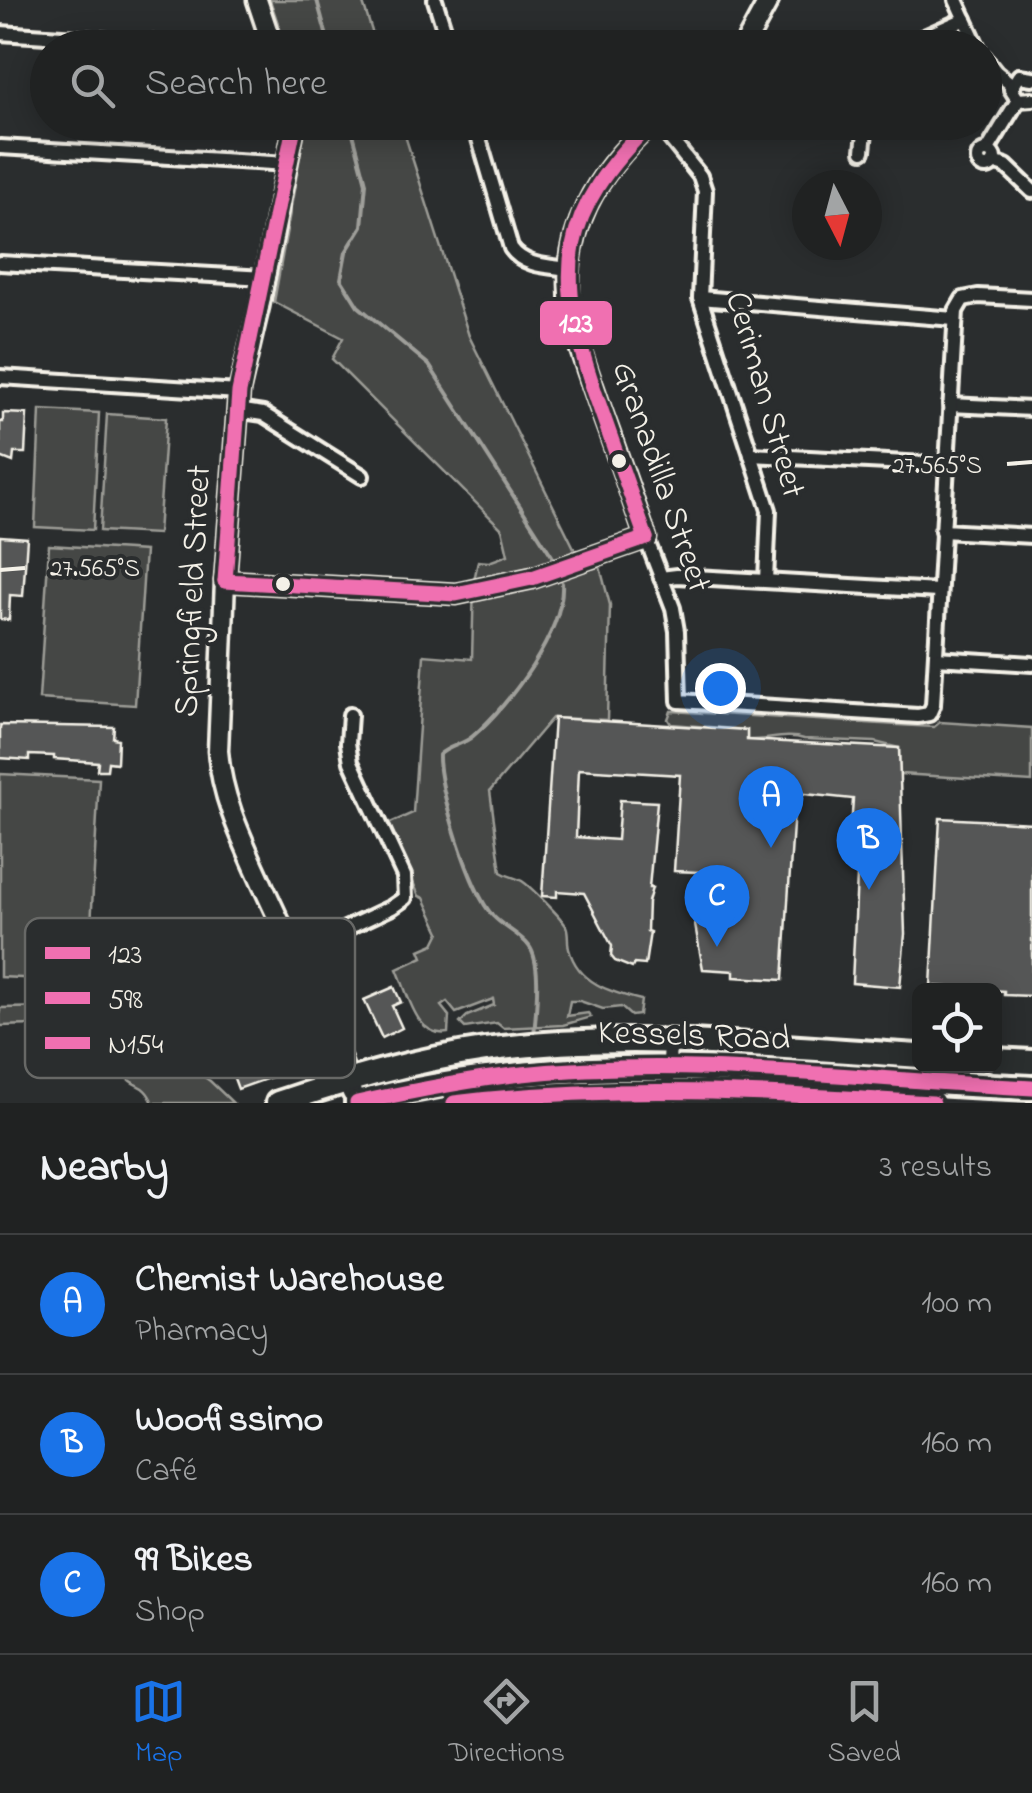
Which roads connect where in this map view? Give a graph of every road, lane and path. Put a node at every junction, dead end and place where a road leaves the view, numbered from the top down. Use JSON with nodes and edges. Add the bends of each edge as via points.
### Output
{"nodes":[{"id":1,"x":257,"y":0,"type":"edge"},
{"id":2,"x":435,"y":0,"type":"edge"},
{"id":3,"x":769,"y":0,"type":"edge"},
{"id":4,"x":956,"y":0,"type":"edge"},
{"id":5,"x":965,"y":20,"type":"junction"},
{"id":6,"x":267,"y":30,"type":"edge"},
{"id":7,"x":444,"y":30,"type":"edge"},
{"id":8,"x":755,"y":30,"type":"edge"},
{"id":9,"x":942,"y":30,"type":"edge"},
{"id":10,"x":970,"y":30,"type":"edge"},
{"id":11,"x":0,"y":33,"type":"edge"},
{"id":12,"x":30,"y":35,"type":"edge"},
{"id":13,"x":1032,"y":76,"type":"edge"},
{"id":14,"x":1002,"y":77,"type":"edge"},
{"id":15,"x":1012,"y":85,"type":"junction"},
{"id":16,"x":1025,"y":100,"type":"edge"},
{"id":17,"x":1002,"y":137,"type":"edge"},
{"id":18,"x":292,"y":140,"type":"edge"},
{"id":19,"x":479,"y":140,"type":"edge"},
{"id":20,"x":633,"y":140,"type":"edge"},
{"id":21,"x":670,"y":140,"type":"edge"},
{"id":22,"x":864,"y":140,"type":"edge"},
{"id":23,"x":1000,"y":140,"type":"edge"},
{"id":24,"x":0,"y":147,"type":"edge"},
{"id":25,"x":863,"y":151,"type":"dead end"},
{"id":26,"x":288,"y":164,"type":"junction"},
{"id":27,"x":1032,"y":191,"type":"edge"},
{"id":28,"x":0,"y":263,"type":"edge"},
{"id":29,"x":570,"y":269,"type":"junction"},
{"id":30,"x":265,"y":278,"type":"junction"},
{"id":31,"x":700,"y":298,"type":"junction"},
{"id":32,"x":1032,"y":299,"type":"edge"},
{"id":33,"x":954,"y":319,"type":"junction"},
{"id":34,"x":0,"y":378,"type":"edge"},
{"id":35,"x":238,"y":401,"type":"junction"},
{"id":36,"x":950,"y":405,"type":"junction"},
{"id":37,"x":1032,"y":410,"type":"edge"},
{"id":38,"x":751,"y":455,"type":"junction"},
{"id":39,"x":946,"y":465,"type":"junction"},
{"id":40,"x":362,"y":476,"type":"dead end"},
{"id":41,"x":942,"y":531,"type":"junction"},
{"id":42,"x":1032,"y":536,"type":"edge"},
{"id":43,"x":646,"y":538,"type":"junction"},
{"id":44,"x":661,"y":578,"type":"junction"},
{"id":45,"x":225,"y":581,"type":"junction"},
{"id":46,"x":766,"y":581,"type":"junction"},
{"id":47,"x":938,"y":591,"type":"junction"},
{"id":48,"x":936,"y":658,"type":"junction"},
{"id":49,"x":1032,"y":664,"type":"edge"},
{"id":50,"x":350,"y":716,"type":"dead end"},
{"id":51,"x":278,"y":918,"type":"edge"},
{"id":52,"x":355,"y":925,"type":"edge"},
{"id":53,"x":670,"y":1042,"type":"junction"},
{"id":54,"x":912,"y":1056,"type":"edge"},
{"id":55,"x":1002,"y":1060,"type":"edge"},
{"id":56,"x":1032,"y":1062,"type":"edge"},
{"id":57,"x":669,"y":1068,"type":"junction"},
{"id":58,"x":348,"y":1080,"type":"junction"},
{"id":59,"x":1032,"y":1088,"type":"edge"},
{"id":60,"x":278,"y":1103,"type":"edge"},
{"id":61,"x":356,"y":1103,"type":"edge"},
{"id":62,"x":667,"y":1103,"type":"edge"}],
"edges":[{"from":1,"to":6,"type":"street"},
{"from":2,"to":7,"type":"street"},
{"from":3,"to":8,"type":"street"},
{"from":4,"to":5,"type":"street"},
{"from":5,"to":9,"type":"street"},
{"from":5,"to":10,"type":"street"},
{"from":11,"to":12,"type":"street"},
{"from":13,"to":15,"type":"street","via":[[1019,76]]},
{"from":14,"to":15,"type":"street"},
{"from":15,"to":16,"type":"street","via":[[1012,94]]},
{"from":16,"to":17,"type":"street"},
{"from":18,"to":26,"type":"street","name":"Springfield Street"},
{"from":19,"to":29,"type":"street","via":[[516,256]]},
{"from":20,"to":29,"type":"street","name":"Granadilla Street","via":[[595,188]]},
{"from":21,"to":31,"type":"street","name":"Ceriman Street","via":[[705,191]]},
{"from":22,"to":25,"type":"street"},
{"from":23,"to":27,"type":"street","via":[[990,157]]},
{"from":24,"to":26,"type":"street"},
{"from":26,"to":30,"type":"street","name":"Springfield Street"},
{"from":28,"to":30,"type":"street"},
{"from":29,"to":43,"type":"street","name":"Granadilla Street","via":[[571,312],[582,354]]},
{"from":30,"to":35,"type":"street","name":"Springfield Street"},
{"from":31,"to":33,"type":"street"},
{"from":31,"to":38,"type":"street","name":"Ceriman Street"},
{"from":32,"to":33,"type":"street","via":[[963,299]]},
{"from":33,"to":36,"type":"street"},
{"from":34,"to":35,"type":"street"},
{"from":35,"to":40,"type":"street"},
{"from":35,"to":45,"type":"street","name":"Springfield Street"},
{"from":36,"to":37,"type":"street"},
{"from":36,"to":39,"type":"street"},
{"from":38,"to":39,"type":"street"},
{"from":38,"to":46,"type":"street","name":"Ceriman Street","via":[[769,510]]},
{"from":39,"to":41,"type":"street"},
{"from":41,"to":42,"type":"street"},
{"from":41,"to":47,"type":"street"},
{"from":43,"to":44,"type":"street","name":"Granadilla Street"},
{"from":43,"to":45,"type":"street","via":[[532,578],[456,594]]},
{"from":44,"to":46,"type":"street"},
{"from":44,"to":48,"type":"street","name":"Granadilla Street","via":[[678,631],[679,701],[918,716],[933,705]]},
{"from":45,"to":51,"type":"street","name":"Springfield Street","via":[[220,770],[234,822]]},
{"from":46,"to":47,"type":"street"},
{"from":47,"to":48,"type":"street"},
{"from":48,"to":49,"type":"street"},
{"from":50,"to":52,"type":"street","via":[[351,762],[404,876],[405,898]]},
{"from":53,"to":54,"type":"highway","name":"Kessels Road"},
{"from":53,"to":57,"type":"street"},
{"from":53,"to":58,"type":"highway","name":"Kessels Road","via":[[512,1047]]},
{"from":55,"to":56,"type":"highway"},
{"from":57,"to":59,"type":"highway","name":"Kessels Road"},
{"from":57,"to":61,"type":"highway","name":"Kessels Road","via":[[544,1070]]},
{"from":57,"to":62,"type":"street"},
{"from":58,"to":60,"type":"highway","name":"Kessels Road"},
{"from":58,"to":61,"type":"street","name":"Springfield Street"}]}
